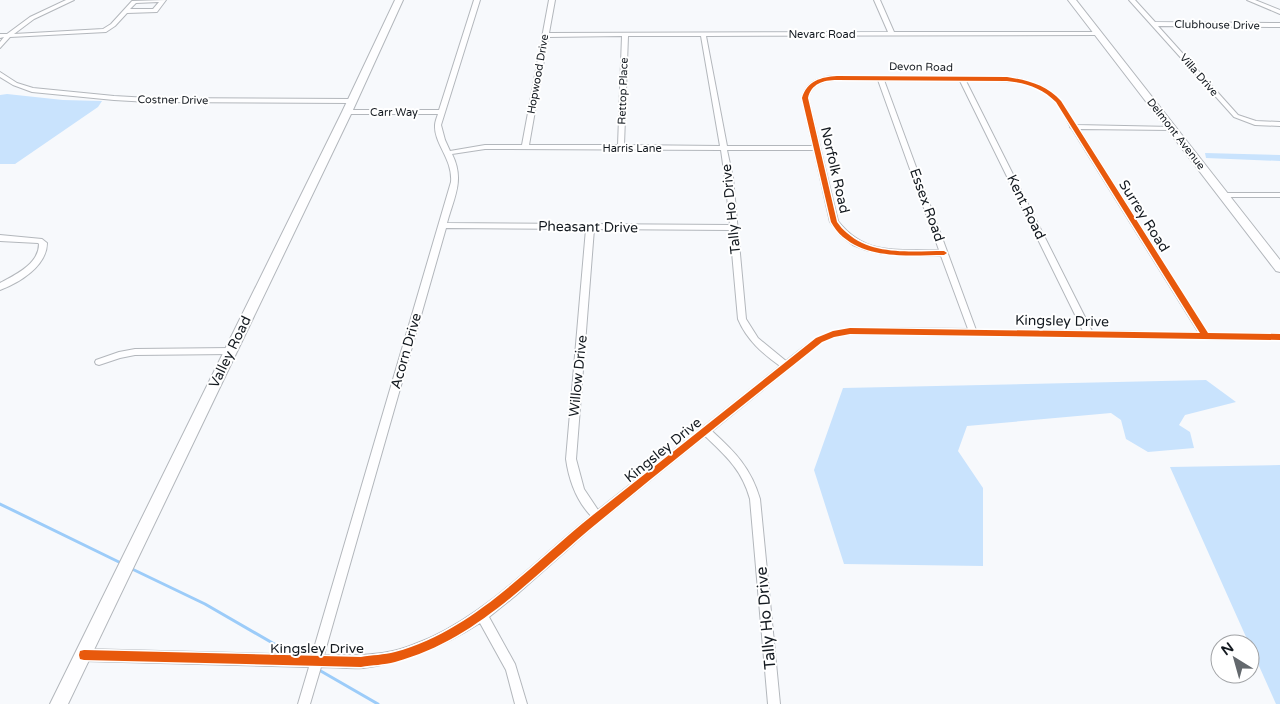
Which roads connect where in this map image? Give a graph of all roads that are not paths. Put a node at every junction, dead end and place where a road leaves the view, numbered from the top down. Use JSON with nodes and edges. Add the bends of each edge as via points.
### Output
{"nodes":[{"id":1,"x":71,"y":0,"type":"edge"},
{"id":2,"x":159,"y":0,"type":"edge"},
{"id":3,"x":163,"y":0,"type":"edge"},
{"id":4,"x":399,"y":0,"type":"edge"},
{"id":5,"x":477,"y":0,"type":"edge"},
{"id":6,"x":552,"y":0,"type":"edge"},
{"id":7,"x":877,"y":0,"type":"edge"},
{"id":8,"x":1072,"y":0,"type":"edge"},
{"id":9,"x":1132,"y":0,"type":"edge"},
{"id":10,"x":1250,"y":0,"type":"edge"},
{"id":11,"x":126,"y":11,"type":"junction"},
{"id":12,"x":155,"y":11,"type":"joint"},
{"id":13,"x":1280,"y":12,"type":"edge"},
{"id":14,"x":1154,"y":24,"type":"junction"},
{"id":15,"x":1280,"y":25,"type":"edge"},
{"id":16,"x":1098,"y":33,"type":"junction"},
{"id":17,"x":545,"y":34,"type":"junction"},
{"id":18,"x":624,"y":34,"type":"junction"},
{"id":19,"x":704,"y":34,"type":"junction"},
{"id":20,"x":892,"y":34,"type":"junction"},
{"id":21,"x":0,"y":36,"type":"edge"},
{"id":22,"x":8,"y":36,"type":"junction"},
{"id":23,"x":0,"y":46,"type":"edge"},
{"id":24,"x":0,"y":75,"type":"edge"},
{"id":25,"x":880,"y":78,"type":"junction"},
{"id":26,"x":962,"y":79,"type":"junction"},
{"id":27,"x":349,"y":107,"type":"junction"},
{"id":28,"x":1062,"y":108,"type":"joint"},
{"id":29,"x":442,"y":112,"type":"junction"},
{"id":30,"x":811,"y":122,"type":"joint"},
{"id":31,"x":1280,"y":124,"type":"edge"},
{"id":32,"x":1074,"y":127,"type":"junction"},
{"id":33,"x":1171,"y":128,"type":"junction"},
{"id":34,"x":525,"y":147,"type":"junction"},
{"id":35,"x":621,"y":148,"type":"junction"},
{"id":36,"x":724,"y":148,"type":"junction"},
{"id":37,"x":817,"y":148,"type":"junction"},
{"id":38,"x":448,"y":153,"type":"junction"},
{"id":39,"x":1223,"y":194,"type":"junction"},
{"id":40,"x":1280,"y":195,"type":"edge"},
{"id":41,"x":442,"y":225,"type":"junction"},
{"id":42,"x":590,"y":227,"type":"junction"},
{"id":43,"x":734,"y":228,"type":"junction"},
{"id":44,"x":0,"y":238,"type":"edge"},
{"id":45,"x":944,"y":253,"type":"junction"},
{"id":46,"x":1280,"y":268,"type":"edge"},
{"id":47,"x":0,"y":287,"type":"edge"},
{"id":48,"x":972,"y":332,"type":"junction"},
{"id":49,"x":1089,"y":334,"type":"junction"},
{"id":50,"x":1206,"y":336,"type":"junction"},
{"id":51,"x":1280,"y":337,"type":"edge"},
{"id":52,"x":230,"y":351,"type":"junction"},
{"id":53,"x":99,"y":362,"type":"dead end"},
{"id":54,"x":786,"y":366,"type":"junction"},
{"id":55,"x":706,"y":431,"type":"junction"},
{"id":56,"x":598,"y":517,"type":"junction"},
{"id":57,"x":482,"y":615,"type":"junction"},
{"id":58,"x":84,"y":654,"type":"junction"},
{"id":59,"x":316,"y":661,"type":"junction"},
{"id":60,"x":60,"y":704,"type":"edge"},
{"id":61,"x":304,"y":704,"type":"edge"},
{"id":62,"x":522,"y":704,"type":"edge"},
{"id":63,"x":774,"y":704,"type":"edge"}],
"edges":[{"from":1,"to":22,"type":"street","via":[[33,17]]},
{"from":2,"to":11,"type":"street","via":[[137,1]]},
{"from":3,"to":12,"type":"street"},
{"from":4,"to":27,"type":"street","name":"Valley Road"},
{"from":5,"to":29,"type":"street","name":"Acorn Drive"},
{"from":6,"to":17,"type":"street","name":"Hopwood Drive"},
{"from":7,"to":20,"type":"street"},
{"from":8,"to":16,"type":"street","name":"Delmont Avenue"},
{"from":9,"to":14,"type":"street","name":"Villa Drive"},
{"from":10,"to":13,"type":"street"},
{"from":11,"to":12,"type":"street"},
{"from":11,"to":22,"type":"street","via":[[104,31]]},
{"from":14,"to":15,"type":"street","name":"Clubhouse Drive"},
{"from":14,"to":31,"type":"street","name":"Villa Drive","via":[[1236,116],[1255,123]]},
{"from":16,"to":20,"type":"street","name":"Nevarc Road"},
{"from":16,"to":33,"type":"street","name":"Delmont Avenue"},
{"from":17,"to":18,"type":"street","name":"Nevarc Road"},
{"from":17,"to":34,"type":"street","name":"Hopwood Drive"},
{"from":18,"to":19,"type":"street","name":"Nevarc Road"},
{"from":18,"to":35,"type":"street","name":"Rettop Place"},
{"from":19,"to":20,"type":"street","name":"Nevarc Road"},
{"from":19,"to":36,"type":"street","name":"Tally Ho Drive"},
{"from":21,"to":22,"type":"street"},
{"from":22,"to":23,"type":"street"},
{"from":24,"to":27,"type":"street","name":"Costner Drive","via":[[32,90],[114,98]]},
{"from":25,"to":26,"type":"street","name":"Devon Road"},
{"from":25,"to":30,"type":"street","name":"Devon Road","via":[[833,78],[816,82],[806,93]]},
{"from":25,"to":45,"type":"street","name":"Essex Road"},
{"from":26,"to":28,"type":"street","name":"Devon Road","via":[[1007,79],[1030,84],[1050,94]]},
{"from":26,"to":49,"type":"street","name":"Kent Road"},
{"from":27,"to":29,"type":"street","name":"Carr Way"},
{"from":27,"to":52,"type":"street","name":"Valley Road"},
{"from":28,"to":32,"type":"street","name":"Surrey Road"},
{"from":29,"to":38,"type":"street","name":"Acorn Drive","via":[[438,129]]},
{"from":30,"to":37,"type":"street","name":"Norfolk Road"},
{"from":32,"to":33,"type":"street"},
{"from":32,"to":50,"type":"street","name":"Surrey Road"},
{"from":33,"to":39,"type":"street","name":"Delmont Avenue"},
{"from":34,"to":35,"type":"street","name":"Harris Lane"},
{"from":34,"to":38,"type":"street","name":"Harris Lane","via":[[474,148]]},
{"from":35,"to":36,"type":"street","name":"Harris Lane"},
{"from":36,"to":37,"type":"street","name":"Harris Lane"},
{"from":36,"to":43,"type":"street","name":"Tally Ho Drive"},
{"from":37,"to":45,"type":"street","name":"Norfolk Road","via":[[834,222],[844,235],[875,250]]},
{"from":38,"to":41,"type":"street","name":"Acorn Drive","via":[[457,173]]},
{"from":39,"to":40,"type":"street"},
{"from":39,"to":46,"type":"street","name":"Delmont Avenue"},
{"from":41,"to":42,"type":"street","name":"Pheasant Drive"},
{"from":41,"to":59,"type":"street","name":"Acorn Drive"},
{"from":42,"to":43,"type":"street","name":"Pheasant Drive"},
{"from":42,"to":56,"type":"street","name":"Willow Drive","via":[[571,458],[580,495]]},
{"from":43,"to":54,"type":"street","name":"Tally Ho Drive","via":[[744,324],[755,342]]},
{"from":44,"to":47,"type":"street","via":[[39,241],[44,247],[27,271]]},
{"from":45,"to":48,"type":"street","name":"Essex Road"},
{"from":48,"to":49,"type":"street","name":"Kingsley Drive"},
{"from":48,"to":54,"type":"street","name":"Kingsley Drive","via":[[841,332],[820,340]]},
{"from":49,"to":50,"type":"street","name":"Kingsley Drive"},
{"from":50,"to":51,"type":"street","name":"Kingsley Drive"},
{"from":52,"to":53,"type":"street","via":[[135,352]]},
{"from":52,"to":58,"type":"street","name":"Valley Road"},
{"from":54,"to":55,"type":"street","name":"Kingsley Drive"},
{"from":55,"to":56,"type":"street","name":"Kingsley Drive"},
{"from":55,"to":63,"type":"street","name":"Tally Ho Drive","via":[[738,462],[752,485]]},
{"from":56,"to":57,"type":"street","name":"Kingsley Drive"},
{"from":57,"to":59,"type":"street","name":"Kingsley Drive","via":[[442,638],[394,656],[361,662]]},
{"from":57,"to":62,"type":"street","via":[[511,668]]},
{"from":58,"to":59,"type":"street","name":"Kingsley Drive"},
{"from":58,"to":60,"type":"street","name":"Valley Road"},
{"from":59,"to":61,"type":"street","name":"Acorn Drive"}]}
